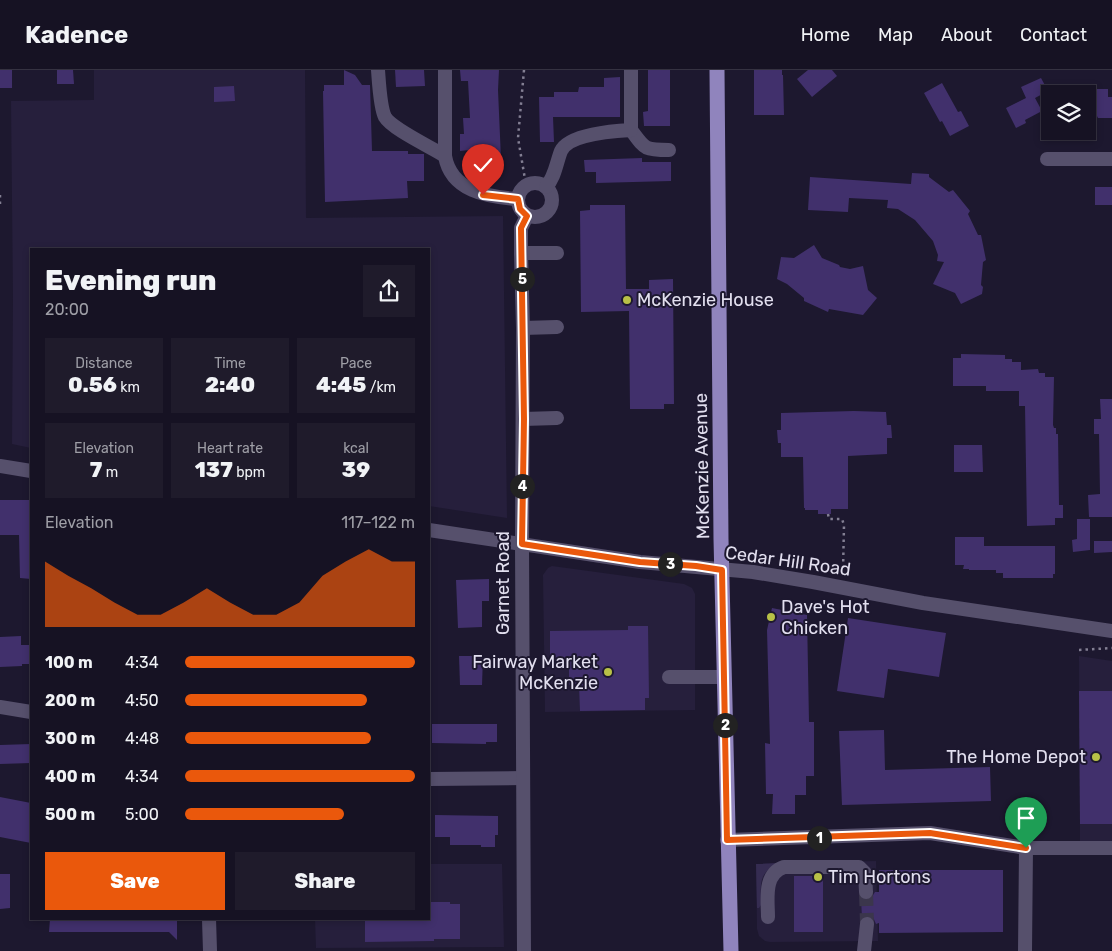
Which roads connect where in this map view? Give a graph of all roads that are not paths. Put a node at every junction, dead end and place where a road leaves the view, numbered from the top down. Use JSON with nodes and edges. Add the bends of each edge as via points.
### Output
{"nodes":[{"id":1,"x":378,"y":70,"type":"edge"},
{"id":2,"x":445,"y":70,"type":"edge"},
{"id":3,"x":631,"y":70,"type":"edge"},
{"id":4,"x":717,"y":70,"type":"edge"},
{"id":5,"x":631,"y":130,"type":"junction"},
{"id":6,"x":669,"y":150,"type":"dead end"},
{"id":7,"x":445,"y":156,"type":"junction"},
{"id":8,"x":1048,"y":159,"type":"dead end"},
{"id":9,"x":1112,"y":159,"type":"edge"},
{"id":10,"x":546,"y":187,"type":"junction"},
{"id":11,"x":518,"y":199,"type":"junction"},
{"id":12,"x":527,"y":216,"type":"junction"},
{"id":13,"x":521,"y":253,"type":"junction"},
{"id":14,"x":557,"y":253,"type":"dead end"},
{"id":15,"x":557,"y":327,"type":"dead end"},
{"id":16,"x":523,"y":328,"type":"junction"},
{"id":17,"x":557,"y":418,"type":"dead end"},
{"id":18,"x":524,"y":419,"type":"junction"},
{"id":19,"x":0,"y":466,"type":"edge"},
{"id":20,"x":30,"y":471,"type":"edge"},
{"id":21,"x":430,"y":530,"type":"edge"},
{"id":22,"x":522,"y":544,"type":"junction"},
{"id":23,"x":722,"y":570,"type":"junction"},
{"id":24,"x":1112,"y":631,"type":"edge"},
{"id":25,"x":669,"y":677,"type":"dead end"},
{"id":26,"x":724,"y":677,"type":"junction"},
{"id":27,"x":0,"y":708,"type":"edge"},
{"id":28,"x":30,"y":712,"type":"edge"},
{"id":29,"x":523,"y":778,"type":"junction"},
{"id":30,"x":430,"y":780,"type":"edge"},
{"id":31,"x":727,"y":840,"type":"junction"},
{"id":32,"x":1026,"y":848,"type":"junction"},
{"id":33,"x":1112,"y":848,"type":"edge"},
{"id":34,"x":866,"y":892,"type":"tunnel mouth"},
{"id":35,"x":768,"y":917,"type":"dead end"},
{"id":36,"x":209,"y":920,"type":"edge"},
{"id":37,"x":867,"y":924,"type":"tunnel mouth"},
{"id":38,"x":210,"y":951,"type":"edge"},
{"id":39,"x":524,"y":951,"type":"edge"},
{"id":40,"x":731,"y":951,"type":"edge"},
{"id":41,"x":864,"y":951,"type":"edge"},
{"id":42,"x":1025,"y":951,"type":"edge"}],
"edges":[{"from":1,"to":7,"type":"street","via":[[385,117],[395,128]]},
{"from":2,"to":7,"type":"street"},
{"from":3,"to":5,"type":"street"},
{"from":4,"to":23,"type":"main road","name":"McKenzie Avenue"},
{"from":5,"to":6,"type":"street","via":[[644,147]]},
{"from":5,"to":10,"type":"street","via":[[573,139],[562,149],[551,182]]},
{"from":7,"to":11,"type":"street","via":[[459,184],[483,195]]},
{"from":8,"to":9,"type":"street"},
{"from":10,"to":11,"type":"street","via":[[536,183],[526,185]]},
{"from":10,"to":12,"type":"street","via":[[551,196],[547,212],[538,217]]},
{"from":11,"to":12,"type":"street","via":[[520,209]]},
{"from":12,"to":13,"type":"street","name":"Garnet Road","via":[[521,228]]},
{"from":13,"to":14,"type":"street"},
{"from":13,"to":16,"type":"street","name":"Garnet Road"},
{"from":15,"to":16,"type":"street"},
{"from":16,"to":18,"type":"street","name":"Garnet Road"},
{"from":17,"to":18,"type":"street"},
{"from":18,"to":22,"type":"street","name":"Garnet Road"},
{"from":19,"to":20,"type":"street"},
{"from":21,"to":22,"type":"street","name":"Cedar Hill Road"},
{"from":22,"to":23,"type":"street","name":"Cedar Hill Road","via":[[640,562]]},
{"from":22,"to":29,"type":"street","name":"Garnet Road"},
{"from":23,"to":24,"type":"street","name":"Cedar Hill Road","via":[[761,573],[923,603]]},
{"from":23,"to":26,"type":"main road","name":"McKenzie Avenue"},
{"from":25,"to":26,"type":"street"},
{"from":26,"to":31,"type":"main road","name":"McKenzie Avenue"},
{"from":27,"to":28,"type":"street"},
{"from":29,"to":30,"type":"street"},
{"from":29,"to":39,"type":"street","name":"Garnet Road"},
{"from":31,"to":32,"type":"street","via":[[930,833]]},
{"from":31,"to":40,"type":"main road","name":"McKenzie Avenue"},
{"from":32,"to":33,"type":"street"},
{"from":32,"to":42,"type":"street"},
{"from":34,"to":35,"type":"street","via":[[865,873],[859,867],[784,867],[775,871],[769,880]]},
{"from":36,"to":38,"type":"street"},
{"from":37,"to":41,"type":"street"}]}
